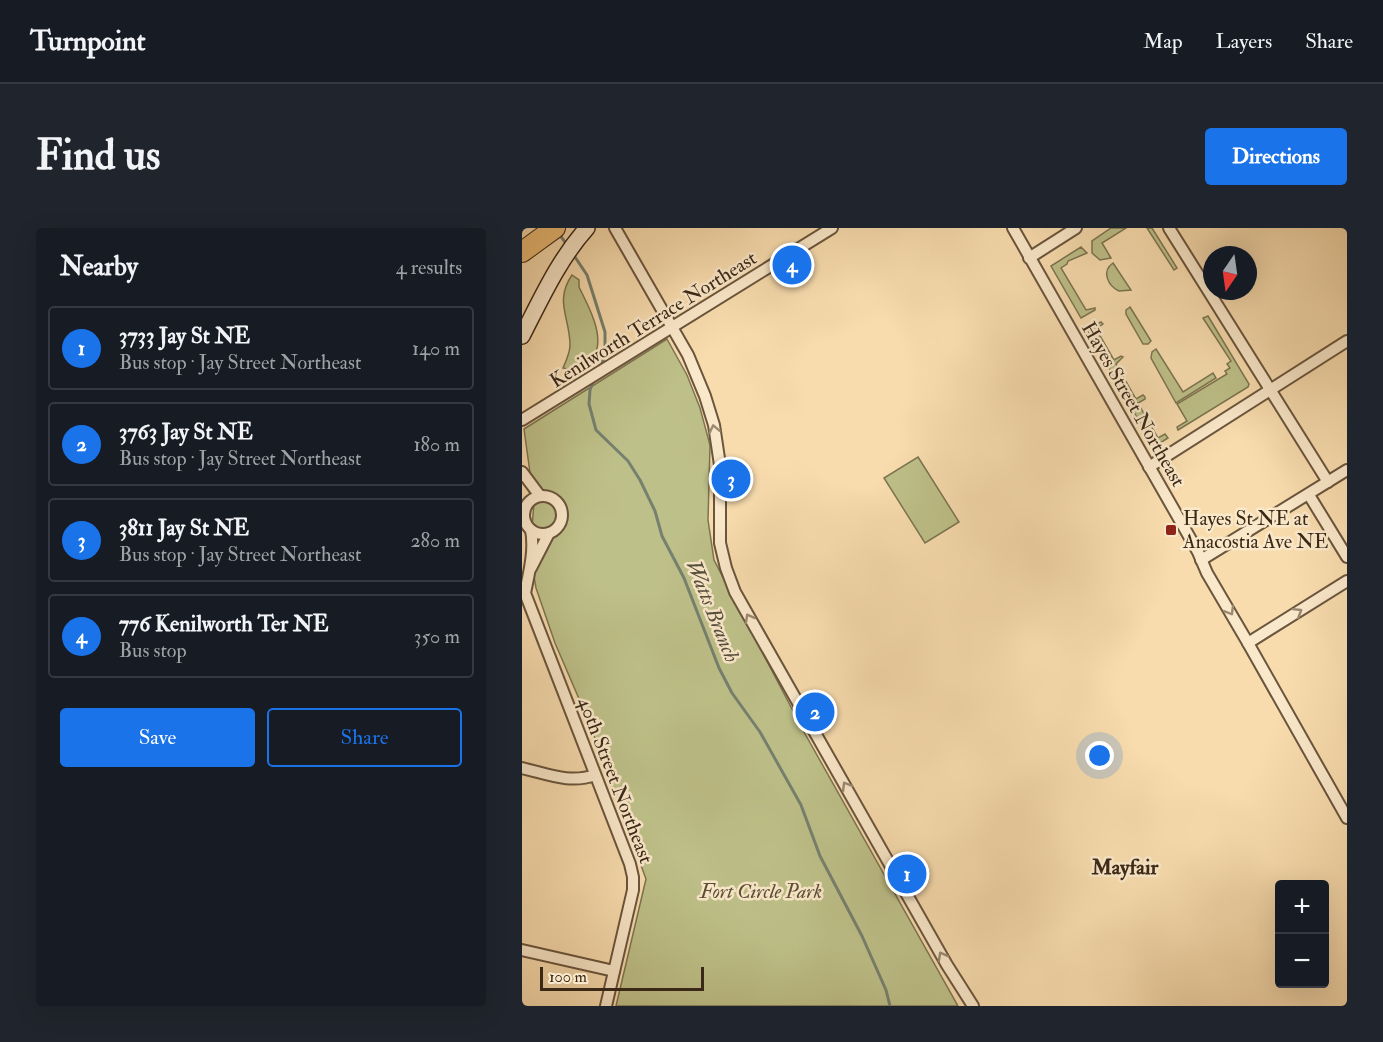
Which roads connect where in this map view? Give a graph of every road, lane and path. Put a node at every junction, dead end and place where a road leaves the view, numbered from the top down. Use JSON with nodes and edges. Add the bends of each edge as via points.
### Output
{"nodes":[{"id":1,"x":555,"y":228,"type":"edge"},
{"id":2,"x":615,"y":228,"type":"edge"},
{"id":3,"x":832,"y":228,"type":"edge"},
{"id":4,"x":1013,"y":228,"type":"edge"},
{"id":5,"x":1076,"y":228,"type":"edge"},
{"id":6,"x":1169,"y":228,"type":"edge"},
{"id":7,"x":586,"y":230,"type":"edge"},
{"id":8,"x":528,"y":247,"type":"edge"},
{"id":9,"x":1029,"y":258,"type":"junction"},
{"id":10,"x":672,"y":327,"type":"junction"},
{"id":11,"x":522,"y":336,"type":"edge"},
{"id":12,"x":1347,"y":341,"type":"edge"},
{"id":13,"x":1270,"y":390,"type":"junction"},
{"id":14,"x":522,"y":420,"type":"edge"},
{"id":15,"x":1149,"y":467,"type":"junction"},
{"id":16,"x":1347,"y":471,"type":"edge"},
{"id":17,"x":522,"y":472,"type":"edge"},
{"id":18,"x":1328,"y":482,"type":"junction"},
{"id":19,"x":1309,"y":495,"type":"junction"},
{"id":20,"x":540,"y":496,"type":"junction"},
{"id":21,"x":526,"y":498,"type":"edge"},
{"id":22,"x":531,"y":530,"type":"junction"},
{"id":23,"x":549,"y":533,"type":"junction"},
{"id":24,"x":1347,"y":557,"type":"edge"},
{"id":25,"x":1202,"y":560,"type":"junction"},
{"id":26,"x":530,"y":571,"type":"junction"},
{"id":27,"x":1347,"y":582,"type":"edge"},
{"id":28,"x":523,"y":592,"type":"edge"},
{"id":29,"x":1248,"y":643,"type":"junction"},
{"id":30,"x":522,"y":768,"type":"edge"},
{"id":31,"x":595,"y":775,"type":"junction"},
{"id":32,"x":1347,"y":818,"type":"edge"},
{"id":33,"x":522,"y":950,"type":"edge"},
{"id":34,"x":614,"y":971,"type":"junction"},
{"id":35,"x":606,"y":1006,"type":"edge"},
{"id":36,"x":973,"y":1006,"type":"edge"}],
"edges":[{"from":1,"to":8,"type":"highway"},
{"from":2,"to":10,"type":"street"},
{"from":3,"to":10,"type":"street","name":"Kenilworth Terrace Northeast"},
{"from":4,"to":9,"type":"street","name":"Hayes Street Northeast"},
{"from":5,"to":9,"type":"street"},
{"from":6,"to":13,"type":"street"},
{"from":7,"to":11,"type":"main road","via":[[556,273]]},
{"from":9,"to":15,"type":"street","name":"Hayes Street Northeast"},
{"from":10,"to":14,"type":"street","name":"Kenilworth Terrace Northeast"},
{"from":36,"to":10,"type":"street","one_way":true,"via":[[735,592],[720,543],[720,465],[714,425],[695,368]]},
{"from":12,"to":13,"type":"street"},
{"from":13,"to":15,"type":"street"},
{"from":13,"to":18,"type":"street"},
{"from":15,"to":25,"type":"street","name":"Hayes Street Northeast"},
{"from":16,"to":18,"type":"street"},
{"from":17,"to":20,"type":"street"},
{"from":18,"to":19,"type":"street"},
{"from":19,"to":24,"type":"street"},
{"from":19,"to":25,"type":"street"},
{"from":20,"to":21,"type":"street"},
{"from":20,"to":23,"type":"street","via":[[552,498],[561,508],[559,526]]},
{"from":21,"to":22,"type":"street","via":[[524,513]]},
{"from":22,"to":23,"type":"street"},
{"from":22,"to":26,"type":"street","name":"40th Street Northeast"},
{"from":23,"to":26,"type":"street","name":"40th Street Northeast"},
{"from":25,"to":29,"type":"street","name":"Hayes Street Northeast","one_way":true},
{"from":26,"to":28,"type":"street","name":"40th Street Northeast"},
{"from":29,"to":27,"type":"street","one_way":true},
{"from":28,"to":31,"type":"street","name":"40th Street Northeast"},
{"from":29,"to":32,"type":"street","name":"Hayes Street Northeast"},
{"from":30,"to":31,"type":"street","via":[[574,780]]},
{"from":31,"to":34,"type":"street","name":"40th Street Northeast","via":[[633,877]]},
{"from":33,"to":34,"type":"street"},
{"from":34,"to":35,"type":"street","name":"40th Street Northeast"}]}
